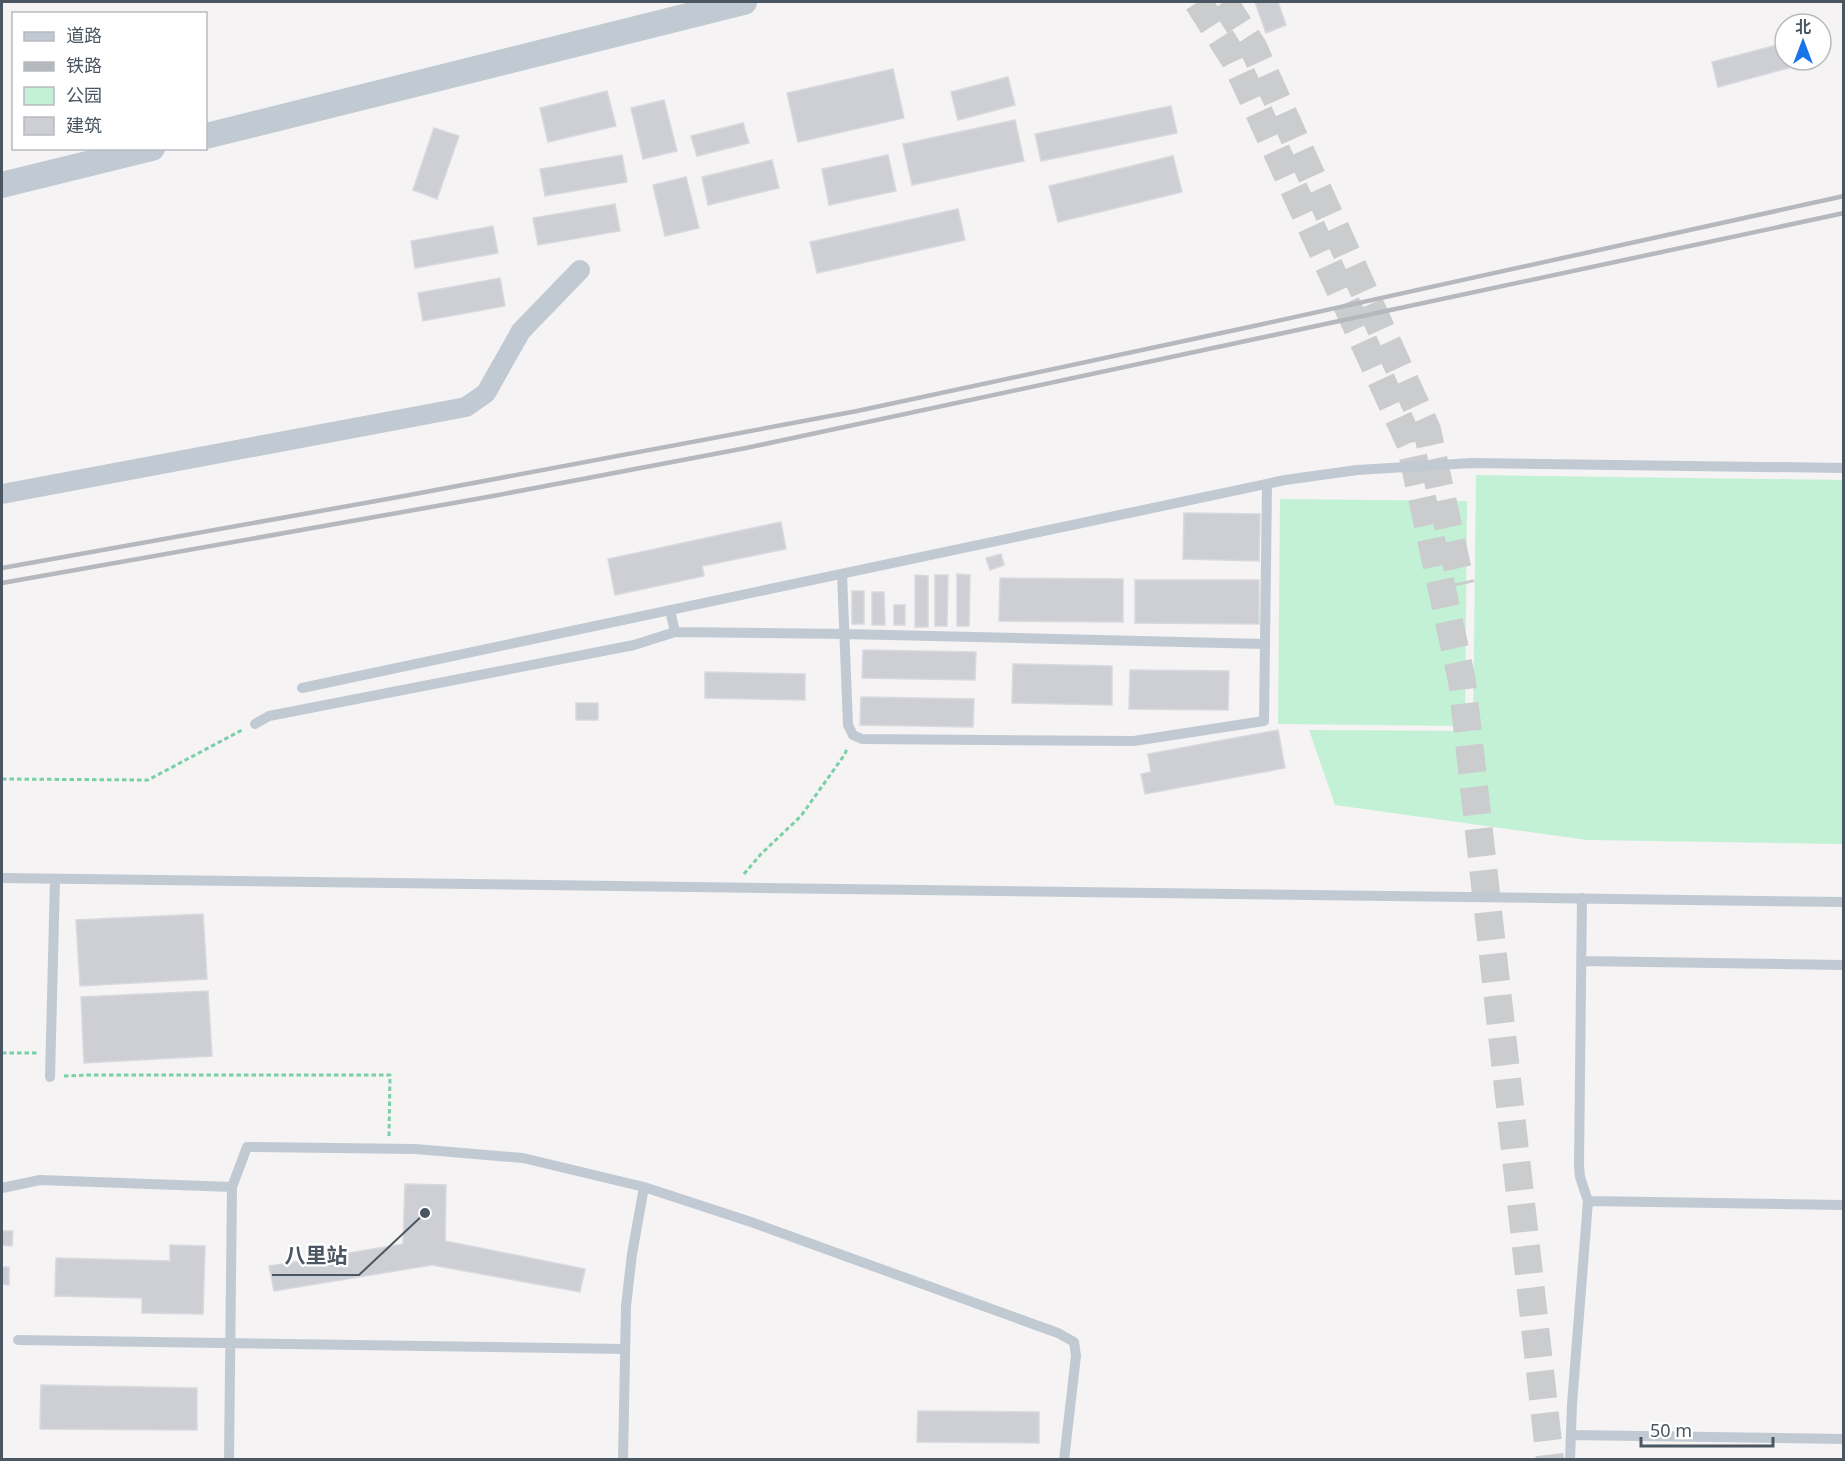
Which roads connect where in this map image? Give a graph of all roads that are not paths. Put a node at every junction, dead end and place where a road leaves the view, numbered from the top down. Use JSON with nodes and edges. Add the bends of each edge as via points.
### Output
{"nodes":[{"id":1,"x":744,"y":2,"type":"edge"},
{"id":2,"x":207,"y":136,"type":"edge"},
{"id":3,"x":144,"y":150,"type":"edge"},
{"id":4,"x":2,"y":185,"type":"edge"},
{"id":5,"x":580,"y":270,"type":"dead end"},
{"id":6,"x":1844,"y":468,"type":"edge"},
{"id":7,"x":1267,"y":484,"type":"junction"},
{"id":8,"x":2,"y":494,"type":"edge"},
{"id":9,"x":842,"y":574,"type":"junction"},
{"id":10,"x":670,"y":610,"type":"junction"},
{"id":11,"x":675,"y":632,"type":"junction"},
{"id":12,"x":846,"y":634,"type":"junction"},
{"id":13,"x":1265,"y":644,"type":"junction"},
{"id":14,"x":302,"y":688,"type":"dead end"},
{"id":15,"x":255,"y":724,"type":"road end"},
{"id":16,"x":2,"y":878,"type":"edge"},
{"id":17,"x":55,"y":879,"type":"junction"},
{"id":18,"x":1582,"y":898,"type":"junction"},
{"id":19,"x":1844,"y":902,"type":"edge"},
{"id":20,"x":1581,"y":961,"type":"junction"},
{"id":21,"x":1844,"y":965,"type":"edge"},
{"id":22,"x":50,"y":1077,"type":"road end"},
{"id":23,"x":232,"y":1186,"type":"junction"},
{"id":24,"x":644,"y":1187,"type":"junction"},
{"id":25,"x":2,"y":1188,"type":"edge"},
{"id":26,"x":1588,"y":1201,"type":"junction"},
{"id":27,"x":1844,"y":1205,"type":"edge"},
{"id":28,"x":18,"y":1340,"type":"dead end"},
{"id":29,"x":231,"y":1342,"type":"junction"},
{"id":30,"x":625,"y":1349,"type":"junction"},
{"id":31,"x":1571,"y":1435,"type":"junction"},
{"id":32,"x":1844,"y":1439,"type":"edge"},
{"id":33,"x":229,"y":1460,"type":"edge"},
{"id":34,"x":623,"y":1460,"type":"edge"},
{"id":35,"x":1065,"y":1460,"type":"edge"},
{"id":36,"x":1570,"y":1460,"type":"edge"}],
"edges":[{"from":1,"to":2,"type":"street"},
{"from":3,"to":4,"type":"street"},
{"from":5,"to":8,"type":"street","via":[[521,331],[486,393],[466,407]]},
{"from":6,"to":7,"type":"lane","via":[[1472,464],[1357,470]]},
{"from":7,"to":9,"type":"lane"},
{"from":7,"to":13,"type":"lane"},
{"from":9,"to":10,"type":"lane"},
{"from":9,"to":12,"type":"lane"},
{"from":10,"to":11,"type":"lane"},
{"from":10,"to":14,"type":"lane"},
{"from":11,"to":12,"type":"lane"},
{"from":11,"to":15,"type":"lane","via":[[634,645],[269,716]]},
{"from":12,"to":13,"type":"lane"},
{"from":12,"to":13,"type":"lane","via":[[848,725],[853,735],[862,740],[1134,741],[1264,721]]},
{"from":16,"to":17,"type":"lane"},
{"from":17,"to":18,"type":"lane"},
{"from":17,"to":22,"type":"lane"},
{"from":18,"to":19,"type":"lane"},
{"from":18,"to":20,"type":"lane"},
{"from":20,"to":21,"type":"lane"},
{"from":20,"to":26,"type":"lane","via":[[1579,1165]]},
{"from":23,"to":24,"type":"lane","via":[[247,1147],[415,1149],[523,1158]]},
{"from":23,"to":25,"type":"lane","via":[[40,1180]]},
{"from":23,"to":29,"type":"lane"},
{"from":24,"to":30,"type":"lane","via":[[632,1254]]},
{"from":24,"to":35,"type":"lane","via":[[762,1226],[1074,1342],[1076,1356]]},
{"from":26,"to":27,"type":"lane"},
{"from":26,"to":31,"type":"lane"},
{"from":28,"to":29,"type":"lane"},
{"from":29,"to":30,"type":"lane"},
{"from":29,"to":33,"type":"lane"},
{"from":30,"to":34,"type":"lane"},
{"from":31,"to":32,"type":"lane"},
{"from":31,"to":36,"type":"lane"}]}
